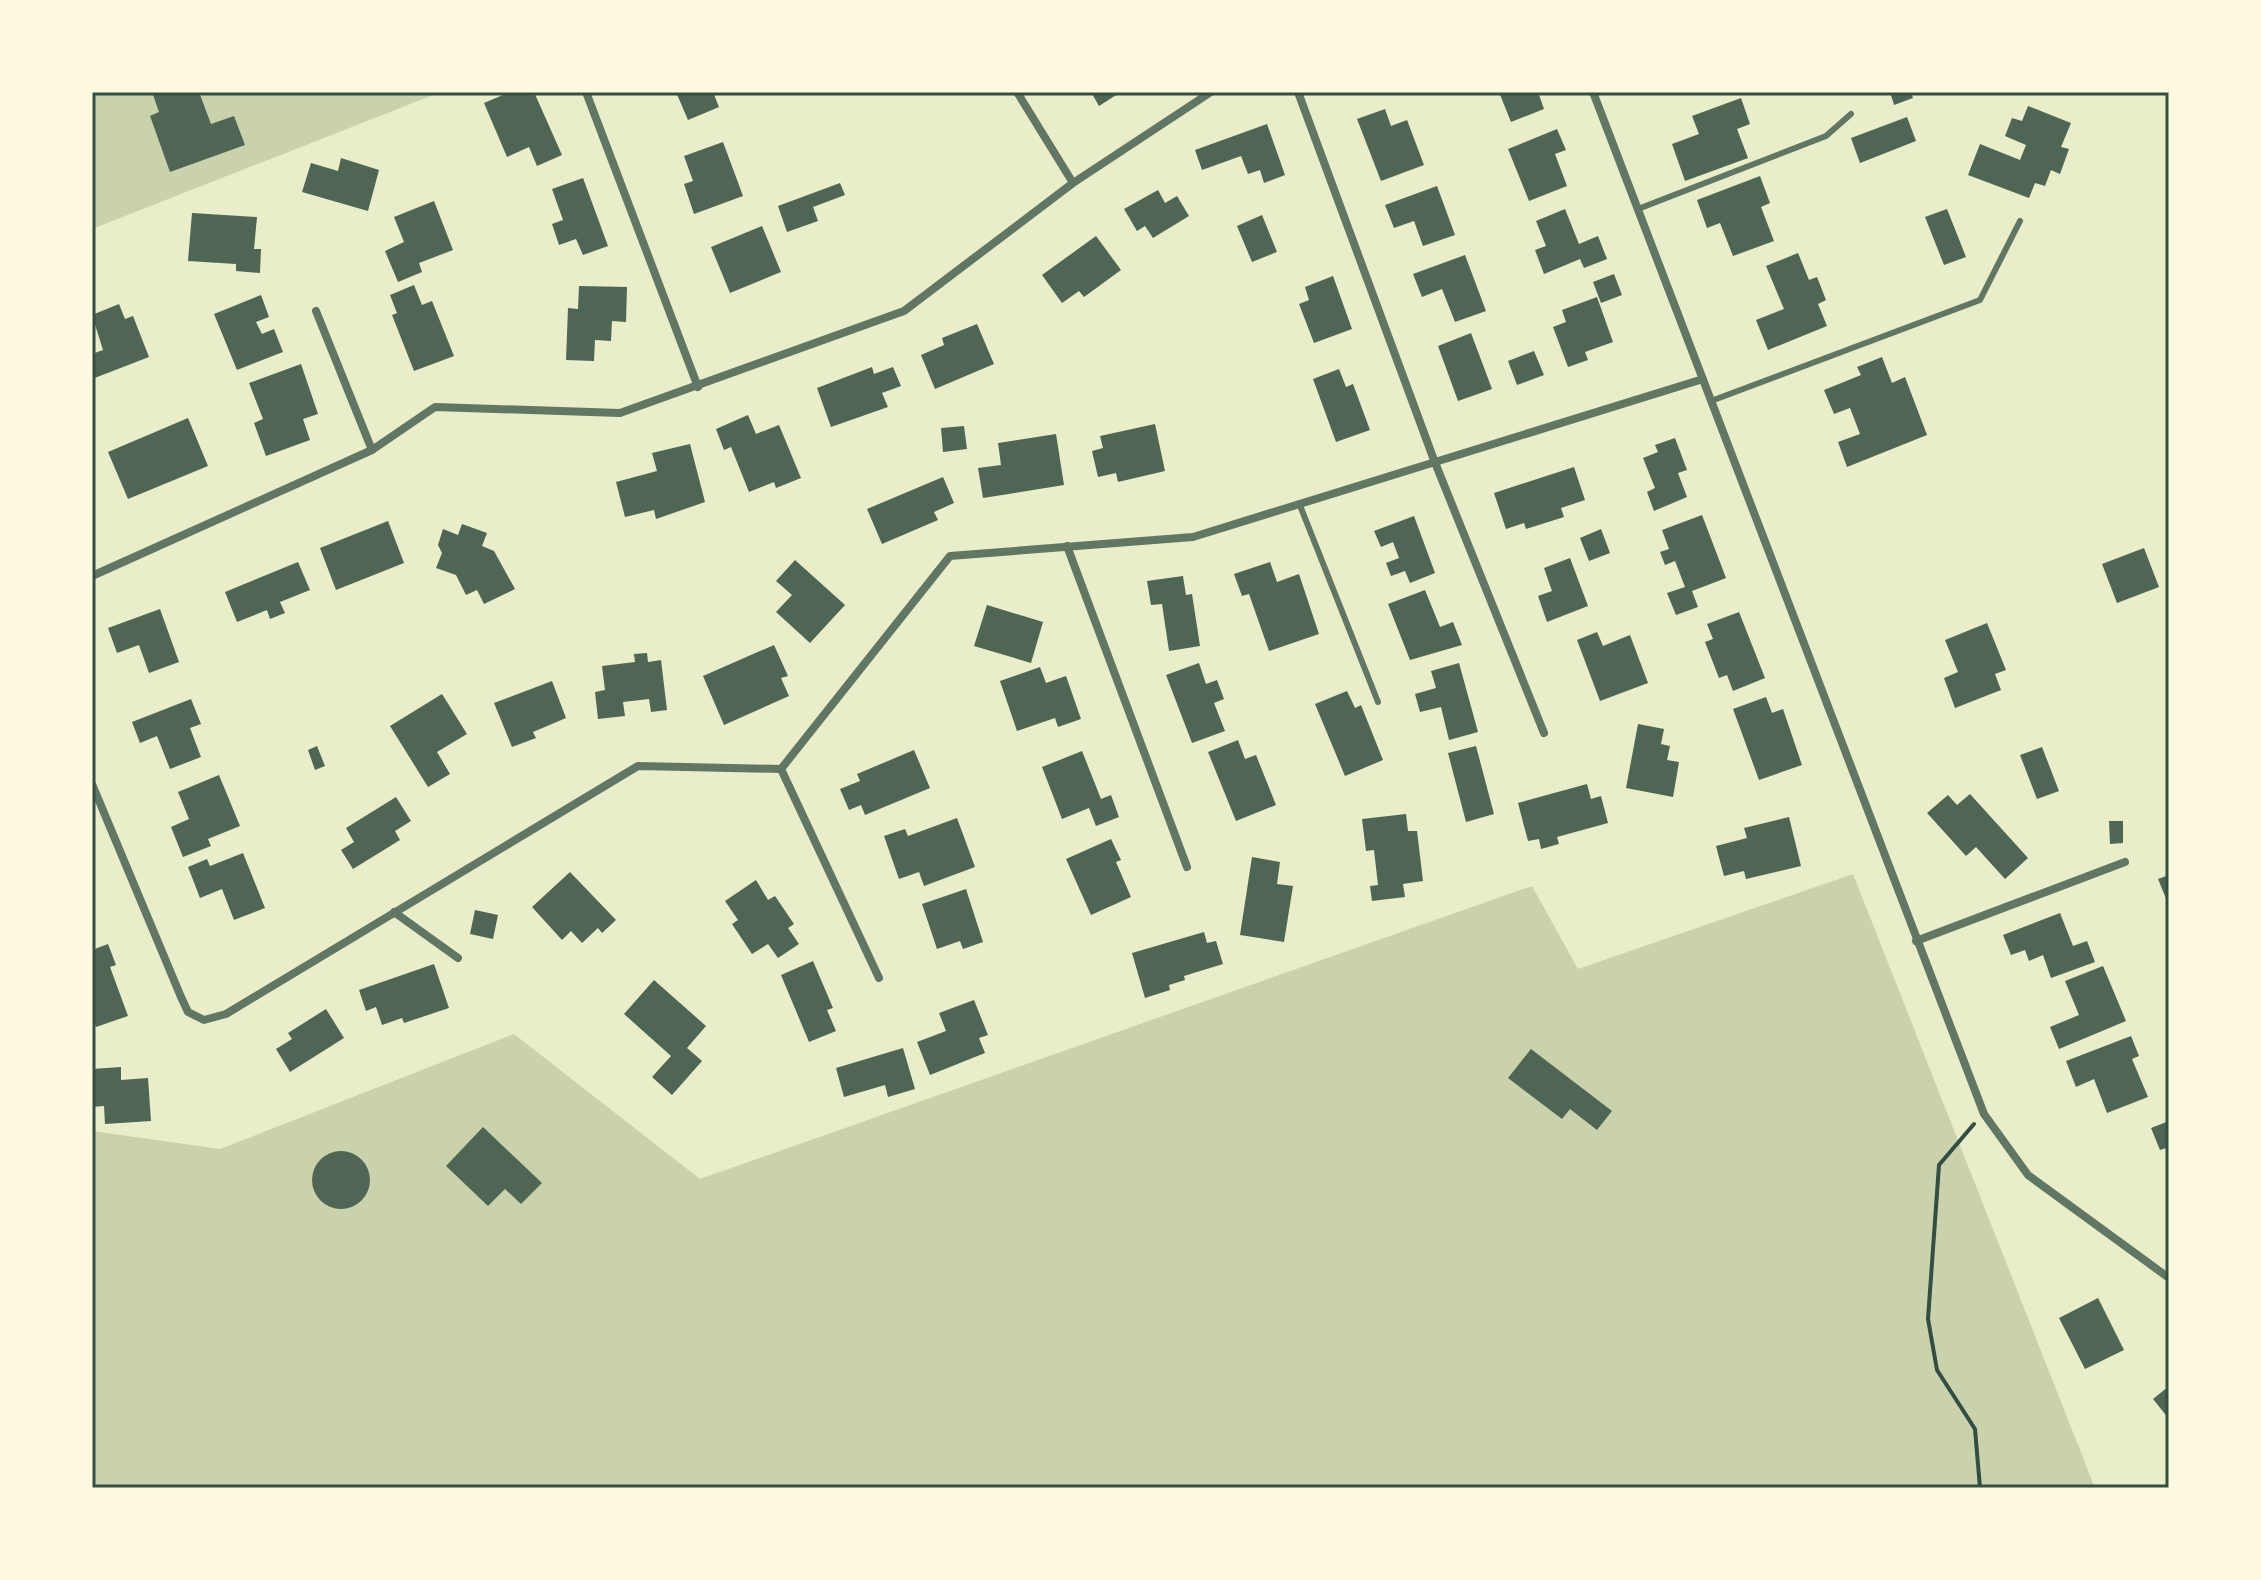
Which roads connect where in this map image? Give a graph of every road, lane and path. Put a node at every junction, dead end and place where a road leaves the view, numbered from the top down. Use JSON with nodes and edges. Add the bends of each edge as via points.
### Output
{"nodes":[{"id":1,"x":586,"y":92,"type":"edge"},
{"id":2,"x":1017,"y":92,"type":"edge"},
{"id":3,"x":1211,"y":92,"type":"edge"},
{"id":4,"x":1298,"y":92,"type":"edge"},
{"id":5,"x":1593,"y":92,"type":"edge"},
{"id":6,"x":1851,"y":114,"type":"dead end"},
{"id":7,"x":1073,"y":183,"type":"junction"},
{"id":8,"x":1638,"y":209,"type":"junction"},
{"id":9,"x":2020,"y":221,"type":"dead end"},
{"id":10,"x":316,"y":311,"type":"dead end"},
{"id":11,"x":1703,"y":379,"type":"junction"},
{"id":12,"x":698,"y":387,"type":"junction"},
{"id":13,"x":1711,"y":401,"type":"junction"},
{"id":14,"x":372,"y":450,"type":"junction"},
{"id":15,"x":1434,"y":460,"type":"junction"},
{"id":16,"x":1299,"y":503,"type":"junction"},
{"id":17,"x":1067,"y":546,"type":"junction"},
{"id":18,"x":92,"y":576,"type":"edge"},
{"id":19,"x":1378,"y":702,"type":"dead end"},
{"id":20,"x":1544,"y":733,"type":"dead end"},
{"id":21,"x":781,"y":769,"type":"junction"},
{"id":22,"x":92,"y":784,"type":"edge"},
{"id":23,"x":2125,"y":862,"type":"dead end"},
{"id":24,"x":1187,"y":867,"type":"dead end"},
{"id":25,"x":394,"y":912,"type":"junction"},
{"id":26,"x":1916,"y":941,"type":"junction"},
{"id":27,"x":458,"y":958,"type":"dead end"},
{"id":28,"x":879,"y":978,"type":"dead end"},
{"id":29,"x":1984,"y":1114,"type":"junction"},
{"id":30,"x":2169,"y":1278,"type":"edge"},
{"id":31,"x":1980,"y":1488,"type":"edge"}],
"edges":[{"from":1,"to":12,"type":"street"},
{"from":2,"to":7,"type":"street"},
{"from":3,"to":7,"type":"street"},
{"from":4,"to":15,"type":"street"},
{"from":5,"to":8,"type":"street"},
{"from":6,"to":8,"type":"lane","via":[[1826,136]]},
{"from":7,"to":12,"type":"street","via":[[904,311]]},
{"from":8,"to":11,"type":"street"},
{"from":9,"to":13,"type":"lane","via":[[1980,300]]},
{"from":10,"to":14,"type":"street"},
{"from":11,"to":13,"type":"street"},
{"from":11,"to":15,"type":"street"},
{"from":12,"to":14,"type":"street","via":[[620,413],[435,407]]},
{"from":13,"to":26,"type":"street"},
{"from":14,"to":18,"type":"street"},
{"from":15,"to":16,"type":"street"},
{"from":15,"to":20,"type":"street"},
{"from":16,"to":17,"type":"street","via":[[1193,537]]},
{"from":16,"to":19,"type":"lane"},
{"from":17,"to":21,"type":"street","via":[[950,556]]},
{"from":17,"to":24,"type":"street"},
{"from":21,"to":25,"type":"street","via":[[638,766]]},
{"from":21,"to":28,"type":"street"},
{"from":22,"to":25,"type":"street","via":[[188,1012],[204,1020],[226,1014]]},
{"from":23,"to":26,"type":"street"},
{"from":25,"to":27,"type":"street"},
{"from":26,"to":29,"type":"street"},
{"from":29,"to":30,"type":"street","via":[[2028,1175]]},
{"from":29,"to":31,"type":"path","via":[[1939,1165],[1928,1319],[1937,1370],[1975,1429]]}]}
